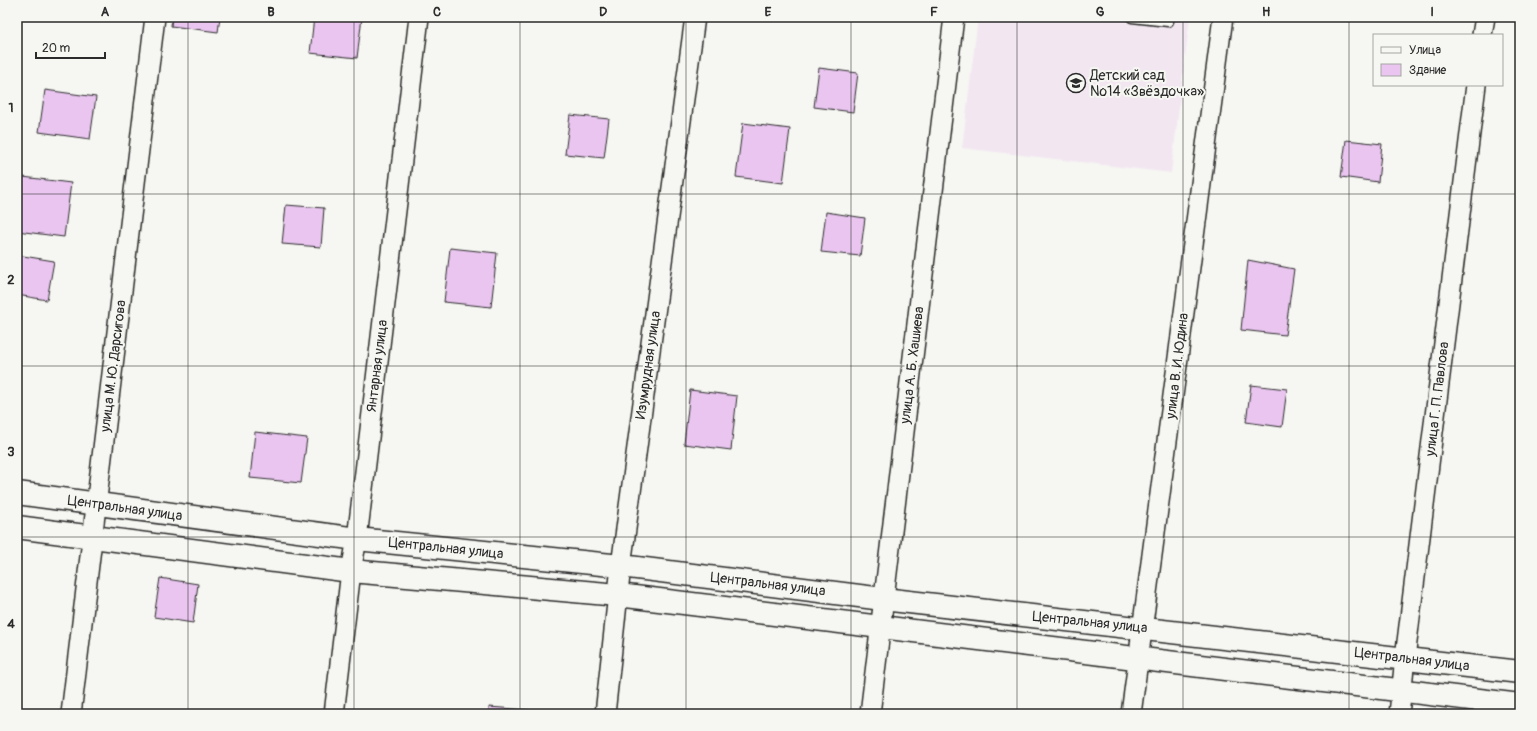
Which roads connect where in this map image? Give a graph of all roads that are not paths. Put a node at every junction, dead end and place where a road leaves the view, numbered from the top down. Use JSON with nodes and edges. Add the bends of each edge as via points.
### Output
{"nodes":[{"id":1,"x":155,"y":17,"type":"edge"},
{"id":2,"x":419,"y":17,"type":"edge"},
{"id":3,"x":695,"y":17,"type":"edge"},
{"id":4,"x":954,"y":17,"type":"edge"},
{"id":5,"x":1132,"y":17,"type":"edge"},
{"id":6,"x":1169,"y":17,"type":"edge"},
{"id":7,"x":1223,"y":17,"type":"edge"},
{"id":8,"x":1485,"y":17,"type":"edge"},
{"id":9,"x":1482,"y":34,"type":"edge"},
{"id":10,"x":1476,"y":86,"type":"edge"},
{"id":11,"x":17,"y":493,"type":"edge"},
{"id":12,"x":97,"y":504,"type":"junction"},
{"id":13,"x":17,"y":527,"type":"edge"},
{"id":14,"x":92,"y":537,"type":"junction"},
{"id":15,"x":357,"y":539,"type":"junction"},
{"id":16,"x":622,"y":566,"type":"junction"},
{"id":17,"x":351,"y":572,"type":"junction"},
{"id":18,"x":618,"y":595,"type":"junction"},
{"id":19,"x":883,"y":599,"type":"junction"},
{"id":20,"x":879,"y":628,"type":"junction"},
{"id":21,"x":1143,"y":628,"type":"junction"},
{"id":22,"x":1139,"y":658,"type":"junction"},
{"id":23,"x":1405,"y":658,"type":"junction"},
{"id":24,"x":1520,"y":672,"type":"edge"},
{"id":25,"x":1402,"y":690,"type":"junction"},
{"id":26,"x":1520,"y":705,"type":"edge"},
{"id":27,"x":71,"y":714,"type":"edge"},
{"id":28,"x":334,"y":714,"type":"edge"},
{"id":29,"x":605,"y":714,"type":"edge"},
{"id":30,"x":870,"y":714,"type":"edge"},
{"id":31,"x":1131,"y":714,"type":"edge"},
{"id":32,"x":1399,"y":714,"type":"edge"}],
"edges":[{"from":1,"to":12,"type":"street","name":"улица М. Ю. Дарсигова"},
{"from":2,"to":15,"type":"street","name":"Янтарная улица"},
{"from":3,"to":16,"type":"street","name":"Изумрудная улица"},
{"from":4,"to":19,"type":"street","name":"улица А. Б. Хашиева"},
{"from":5,"to":6,"type":"lane","via":[[1168,21]]},
{"from":7,"to":21,"type":"street","name":"улица В. И. Юдина"},
{"from":8,"to":9,"type":"street"},
{"from":10,"to":23,"type":"street","name":"улица Г. П. Павлова"},
{"from":11,"to":12,"type":"street","name":"Центральная улица"},
{"from":12,"to":14,"type":"street","name":"улица М. Ю. Дарсигова"},
{"from":12,"to":15,"type":"street","name":"Центральная улица"},
{"from":13,"to":14,"type":"street"},
{"from":14,"to":17,"type":"street"},
{"from":14,"to":27,"type":"street","name":"улица М. Ю. Дарсигова"},
{"from":15,"to":16,"type":"street","name":"Центральная улица"},
{"from":15,"to":17,"type":"street","name":"Янтарная улица"},
{"from":16,"to":18,"type":"street","name":"Изумрудная улица"},
{"from":16,"to":19,"type":"street","name":"Центральная улица"},
{"from":17,"to":18,"type":"street"},
{"from":17,"to":28,"type":"street","name":"Янтарная улица"},
{"from":18,"to":20,"type":"street"},
{"from":18,"to":29,"type":"street","name":"Изумрудная улица"},
{"from":19,"to":20,"type":"street","name":"улица А. Б. Хашиева"},
{"from":19,"to":21,"type":"street","name":"Центральная улица"},
{"from":20,"to":22,"type":"street"},
{"from":20,"to":30,"type":"street","name":"улица А. Б. Хашиева"},
{"from":21,"to":22,"type":"street","name":"улица В. И. Юдина"},
{"from":21,"to":23,"type":"street","name":"Центральная улица"},
{"from":22,"to":25,"type":"street"},
{"from":22,"to":31,"type":"street","name":"улица В. И. Юдина"},
{"from":23,"to":24,"type":"street","name":"Центральная улица"},
{"from":23,"to":25,"type":"street","name":"улица Г. П. Павлова"},
{"from":25,"to":26,"type":"street"},
{"from":25,"to":32,"type":"street","name":"улица Г. П. Павлова"}]}
